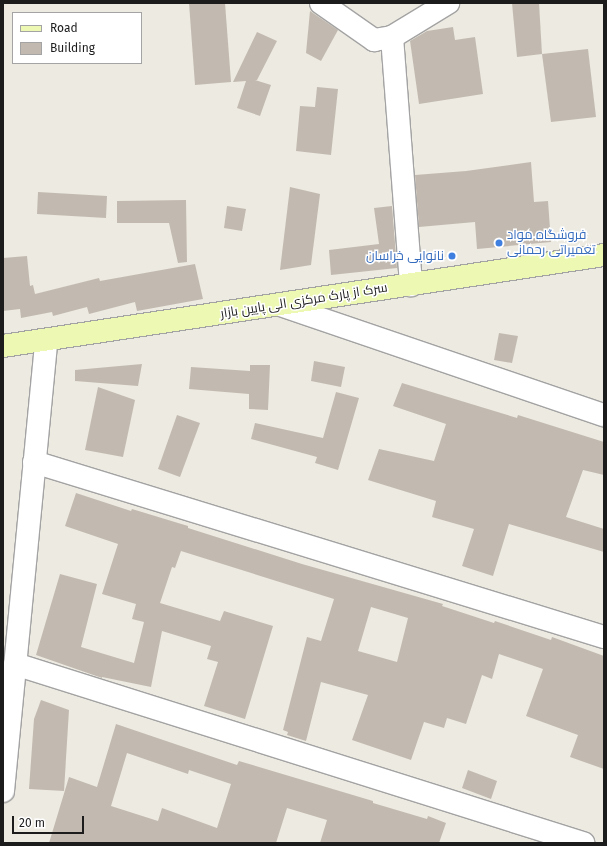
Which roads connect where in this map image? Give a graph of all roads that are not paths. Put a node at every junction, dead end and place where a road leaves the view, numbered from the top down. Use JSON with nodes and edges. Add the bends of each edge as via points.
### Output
{"nodes":[{"id":1,"x":321,"y":3,"type":"edge"},
{"id":2,"x":448,"y":3,"type":"edge"},
{"id":3,"x":392,"y":37,"type":"junction"},
{"id":4,"x":604,"y":255,"type":"edge"},
{"id":5,"x":411,"y":285,"type":"junction"},
{"id":6,"x":280,"y":305,"type":"junction"},
{"id":7,"x":46,"y":341,"type":"junction"},
{"id":8,"x":3,"y":346,"type":"edge"},
{"id":9,"x":604,"y":416,"type":"edge"},
{"id":10,"x":34,"y":462,"type":"junction"},
{"id":11,"x":604,"y":637,"type":"edge"},
{"id":12,"x":15,"y":664,"type":"junction"},
{"id":13,"x":3,"y":790,"type":"edge"},
{"id":14,"x":583,"y":843,"type":"edge"}],
"edges":[{"from":1,"to":3,"type":"street","via":[[374,40]]},
{"from":2,"to":3,"type":"street"},
{"from":3,"to":5,"type":"street"},
{"from":4,"to":5,"type":"main road","name":"سرک از پارک مرکزی الی پایین بازار"},
{"from":5,"to":6,"type":"main road","name":"سرک از پارک مرکزی الی پایین بازار"},
{"from":6,"to":7,"type":"main road","name":"سرک از پارک مرکزی الی پایین بازار"},
{"from":6,"to":9,"type":"street"},
{"from":7,"to":8,"type":"main road","name":"سرک از پارک مرکزی الی پایین بازار"},
{"from":7,"to":10,"type":"street"},
{"from":10,"to":11,"type":"street"},
{"from":10,"to":12,"type":"street"},
{"from":12,"to":13,"type":"street"},
{"from":12,"to":14,"type":"street"}]}
